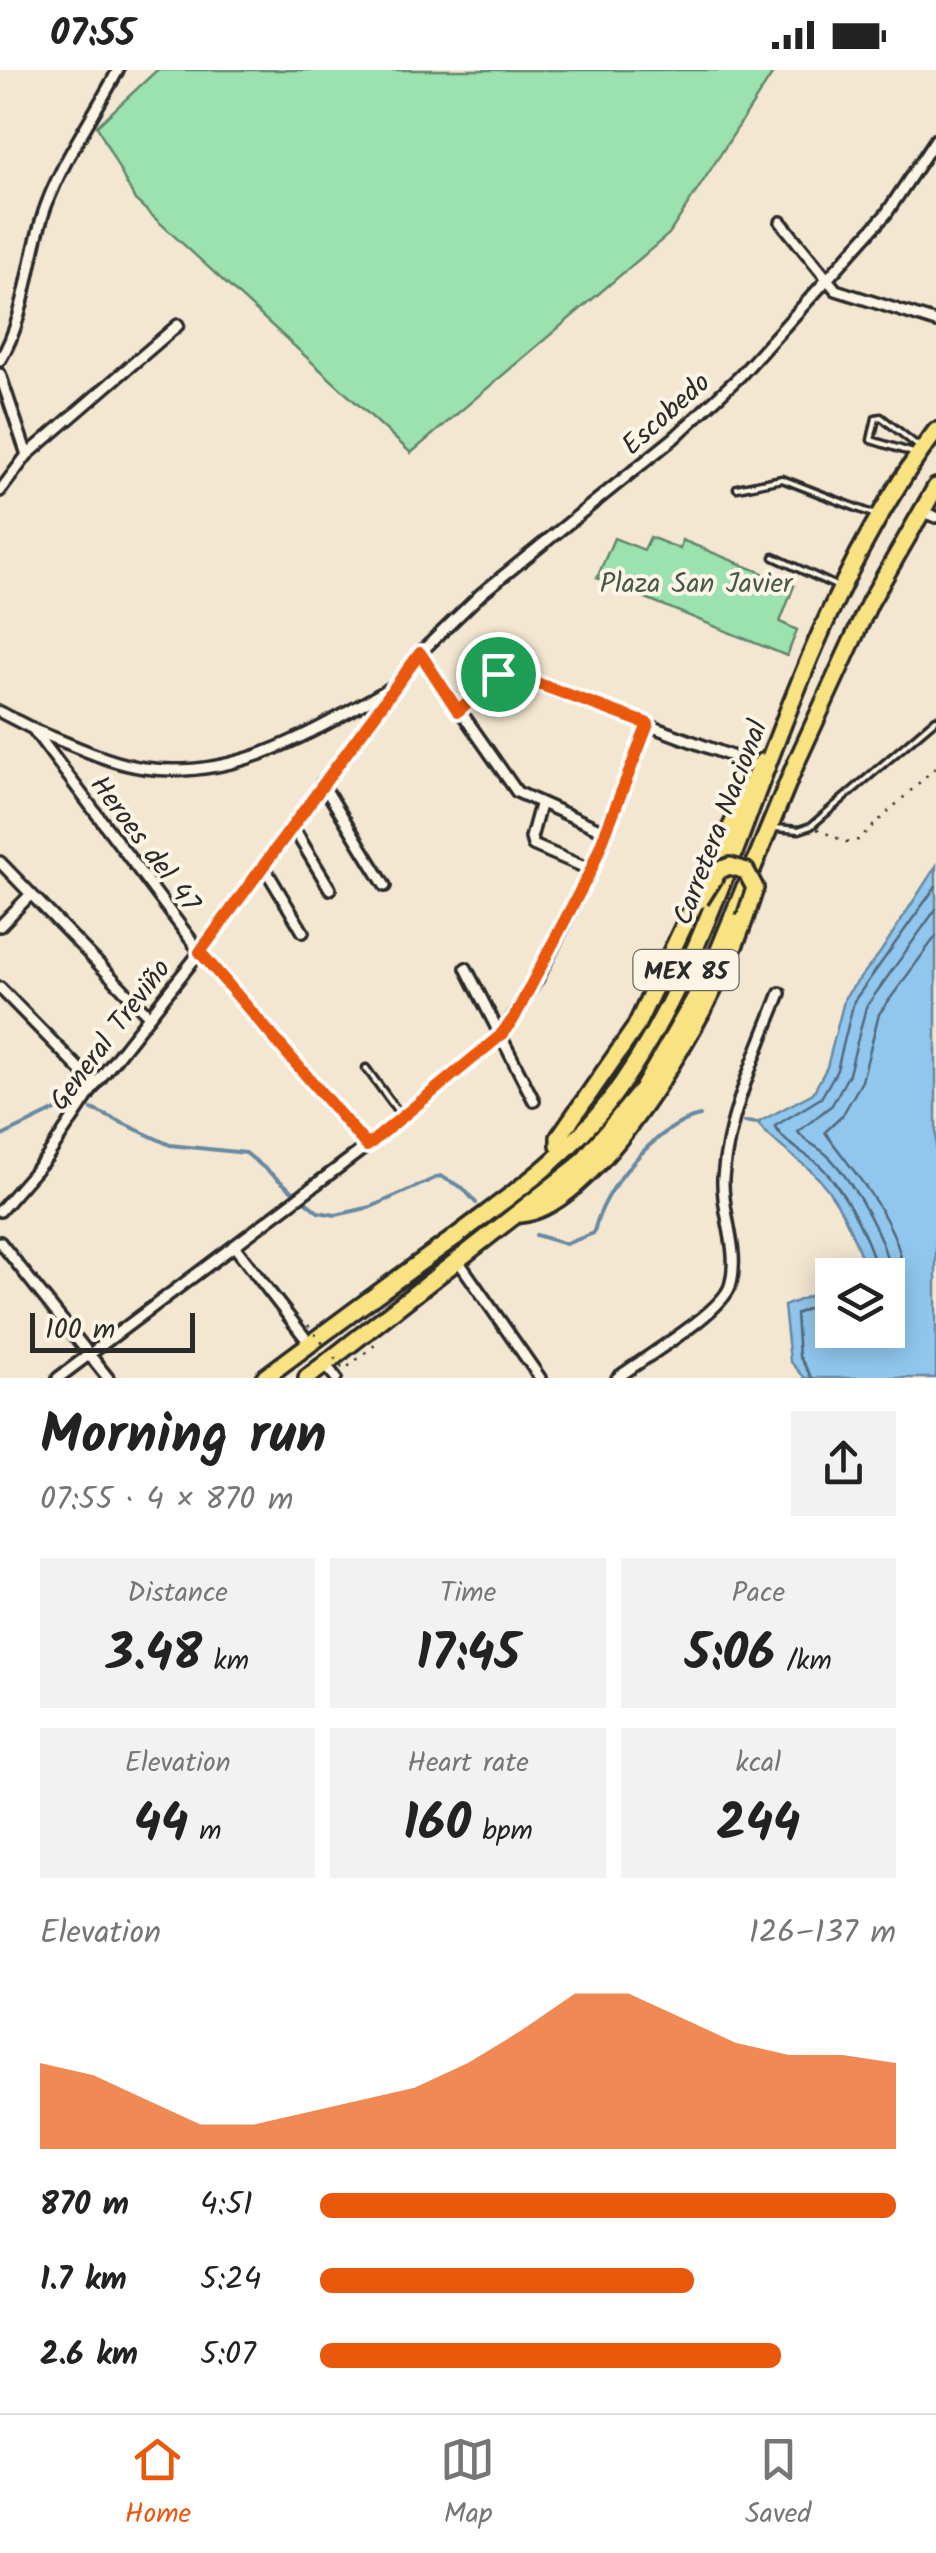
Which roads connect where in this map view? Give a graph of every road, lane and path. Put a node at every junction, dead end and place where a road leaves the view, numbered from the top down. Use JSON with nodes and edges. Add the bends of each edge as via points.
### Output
{"nodes":[{"id":1,"x":118,"y":70,"type":"edge"},
{"id":2,"x":936,"y":139,"type":"edge"},
{"id":3,"x":782,"y":222,"type":"dead end"},
{"id":4,"x":828,"y":283,"type":"junction"},
{"id":5,"x":936,"y":322,"type":"edge"},
{"id":6,"x":178,"y":325,"type":"dead end"},
{"id":7,"x":0,"y":360,"type":"edge"},
{"id":8,"x":0,"y":374,"type":"edge"},
{"id":9,"x":936,"y":431,"type":"edge"},
{"id":10,"x":920,"y":452,"type":"junction"},
{"id":11,"x":27,"y":455,"type":"junction"},
{"id":12,"x":936,"y":486,"type":"edge"},
{"id":13,"x":737,"y":488,"type":"dead end"},
{"id":14,"x":0,"y":491,"type":"edge"},
{"id":15,"x":928,"y":514,"type":"edge"},
{"id":16,"x":880,"y":516,"type":"junction"},
{"id":17,"x":774,"y":557,"type":"dead end"},
{"id":18,"x":842,"y":589,"type":"junction"},
{"id":19,"x":420,"y":653,"type":"junction"},
{"id":20,"x":392,"y":688,"type":"junction"},
{"id":21,"x":458,"y":711,"type":"junction"},
{"id":22,"x":0,"y":712,"type":"edge"},
{"id":23,"x":936,"y":719,"type":"edge"},
{"id":24,"x":648,"y":724,"type":"junction"},
{"id":25,"x":33,"y":730,"type":"junction"},
{"id":26,"x":772,"y":752,"type":"junction"},
{"id":27,"x":758,"y":766,"type":"junction"},
{"id":28,"x":936,"y":767,"type":"edge"},
{"id":29,"x":322,"y":783,"type":"junction"},
{"id":30,"x":540,"y":805,"type":"junction"},
{"id":31,"x":292,"y":826,"type":"junction"},
{"id":32,"x":812,"y":826,"type":"junction"},
{"id":33,"x":770,"y":827,"type":"junction"},
{"id":34,"x":606,"y":832,"type":"junction"},
{"id":35,"x":0,"y":862,"type":"edge"},
{"id":36,"x":263,"y":865,"type":"junction"},
{"id":37,"x":591,"y":870,"type":"junction"},
{"id":38,"x":385,"y":886,"type":"dead end"},
{"id":39,"x":330,"y":889,"type":"dead end"},
{"id":40,"x":31,"y":894,"type":"junction"},
{"id":41,"x":0,"y":926,"type":"edge"},
{"id":42,"x":303,"y":932,"type":"dead end"},
{"id":43,"x":200,"y":952,"type":"junction"},
{"id":44,"x":466,"y":968,"type":"dead end"},
{"id":45,"x":0,"y":988,"type":"edge"},
{"id":46,"x":780,"y":993,"type":"dead end"},
{"id":47,"x":148,"y":1015,"type":"junction"},
{"id":48,"x":500,"y":1036,"type":"junction"},
{"id":49,"x":366,"y":1068,"type":"dead end"},
{"id":50,"x":95,"y":1085,"type":"junction"},
{"id":51,"x":534,"y":1101,"type":"dead end"},
{"id":52,"x":402,"y":1118,"type":"junction"},
{"id":53,"x":367,"y":1146,"type":"junction"},
{"id":54,"x":558,"y":1146,"type":"junction"},
{"id":55,"x":545,"y":1170,"type":"junction"},
{"id":56,"x":0,"y":1211,"type":"edge"},
{"id":57,"x":517,"y":1214,"type":"junction"},
{"id":58,"x":0,"y":1242,"type":"edge"},
{"id":59,"x":236,"y":1247,"type":"junction"},
{"id":60,"x":457,"y":1259,"type":"junction"},
{"id":61,"x":308,"y":1325,"type":"dead end"},
{"id":62,"x":310,"y":1344,"type":"junction"},
{"id":63,"x":376,"y":1344,"type":"dead end"},
{"id":64,"x":90,"y":1354,"type":"junction"},
{"id":65,"x":325,"y":1364,"type":"junction"},
{"id":66,"x":58,"y":1378,"type":"edge"},
{"id":67,"x":108,"y":1378,"type":"edge"},
{"id":68,"x":264,"y":1378,"type":"edge"},
{"id":69,"x":307,"y":1378,"type":"edge"},
{"id":70,"x":336,"y":1378,"type":"edge"},
{"id":71,"x":540,"y":1378,"type":"edge"},
{"id":72,"x":616,"y":1378,"type":"edge"}],
"edges":[{"from":1,"to":7,"type":"street","via":[[74,141],[47,204]]},
{"from":2,"to":4,"type":"street","name":"Escobedo"},
{"from":3,"to":4,"type":"street"},
{"from":4,"to":5,"type":"street","via":[[850,297]]},
{"from":4,"to":19,"type":"street","name":"Escobedo","via":[[674,438],[482,593]]},
{"from":6,"to":11,"type":"street"},
{"from":8,"to":11,"type":"street"},
{"from":9,"to":10,"type":"highway","name":"Carretera Nacional","number":"MEX 85"},
{"from":10,"to":10,"type":"lane","via":[[871,440],[876,418],[880,417]]},
{"from":10,"to":16,"type":"highway","name":"Carretera Nacional","number":"MEX 85"},
{"from":11,"to":14,"type":"street"},
{"from":12,"to":15,"type":"highway","name":"Carretera Nacional","number":"MEX 85"},
{"from":13,"to":16,"type":"lane","via":[[782,479]]},
{"from":15,"to":33,"type":"highway","name":"Carretera Nacional","number":"MEX 85","via":[[870,602]]},
{"from":16,"to":18,"type":"highway","name":"Carretera Nacional","number":"MEX 85"},
{"from":17,"to":18,"type":"lane"},
{"from":18,"to":26,"type":"highway","name":"Carretera Nacional","number":"MEX 85"},
{"from":19,"to":20,"type":"street","name":"Escobedo"},
{"from":19,"to":21,"type":"street"},
{"from":20,"to":25,"type":"street","via":[[282,749],[202,768],[131,766]]},
{"from":20,"to":29,"type":"street","name":"General Treviño"},
{"from":21,"to":24,"type":"street","via":[[506,672]]},
{"from":21,"to":30,"type":"street","via":[[506,779]]},
{"from":22,"to":25,"type":"street","name":"Heroes del 47"},
{"from":23,"to":32,"type":"lane"},
{"from":24,"to":27,"type":"street"},
{"from":24,"to":34,"type":"street"},
{"from":25,"to":43,"type":"street","name":"Heroes del 47"},
{"from":26,"to":27,"type":"highway","number":"MEX 85"},
{"from":26,"to":55,"type":"highway","name":"Carretera Nacional","number":"MEX 85","via":[[702,936],[660,1023],[587,1130]]},
{"from":27,"to":54,"type":"highway","number":"MEX 85","via":[[650,1001]]},
{"from":28,"to":32,"type":"path","via":[[858,840],[846,842]]},
{"from":29,"to":31,"type":"street","name":"General Treviño"},
{"from":29,"to":38,"type":"street"},
{"from":30,"to":34,"type":"street"},
{"from":30,"to":37,"type":"street","via":[[533,845]]},
{"from":31,"to":36,"type":"street","name":"General Treviño"},
{"from":31,"to":39,"type":"street"},
{"from":32,"to":33,"type":"lane"},
{"from":33,"to":57,"type":"highway","name":"Carretera Nacional","number":"MEX 85","via":[[702,988],[642,1090],[578,1166]]},
{"from":34,"to":37,"type":"street"},
{"from":35,"to":40,"type":"street"},
{"from":36,"to":42,"type":"street"},
{"from":36,"to":43,"type":"street","name":"General Treviño"},
{"from":37,"to":48,"type":"street","via":[[538,978]]},
{"from":40,"to":41,"type":"street"},
{"from":40,"to":47,"type":"street"},
{"from":43,"to":47,"type":"street","name":"General Treviño"},
{"from":43,"to":53,"type":"street","name":"Heroes del 47"},
{"from":44,"to":48,"type":"street"},
{"from":45,"to":50,"type":"street"},
{"from":46,"to":72,"type":"street","via":[[730,1130],[723,1180],[733,1258],[729,1288]]},
{"from":47,"to":50,"type":"street","name":"General Treviño"},
{"from":48,"to":51,"type":"street"},
{"from":48,"to":52,"type":"street"},
{"from":49,"to":52,"type":"lane"},
{"from":50,"to":56,"type":"street","name":"General Treviño","via":[[47,1157]]},
{"from":52,"to":53,"type":"street"},
{"from":53,"to":59,"type":"street"},
{"from":54,"to":55,"type":"highway","number":"MEX 85"},
{"from":54,"to":57,"type":"highway","number":"MEX 85","bridge":true,"via":[[647,1020],[719,870],[746,871],[755,888],[745,918],[696,1026],[638,1114],[553,1201]]},
{"from":55,"to":62,"type":"highway","name":"Carretera Nacional","number":"MEX 85"},
{"from":57,"to":60,"type":"highway","name":"Carretera Nacional","number":"MEX 85"},
{"from":58,"to":64,"type":"street"},
{"from":59,"to":62,"type":"street"},
{"from":59,"to":64,"type":"street"},
{"from":60,"to":65,"type":"highway","name":"Carretera Nacional","number":"MEX 85"},
{"from":60,"to":71,"type":"street"},
{"from":61,"to":63,"type":"path","bridge":true,"via":[[344,1370]]},
{"from":62,"to":68,"type":"highway","name":"Carretera Nacional","number":"MEX 85"},
{"from":64,"to":66,"type":"street"},
{"from":64,"to":67,"type":"street"},
{"from":65,"to":69,"type":"highway","name":"Carretera Nacional","number":"MEX 85"},
{"from":65,"to":70,"type":"street"}]}
